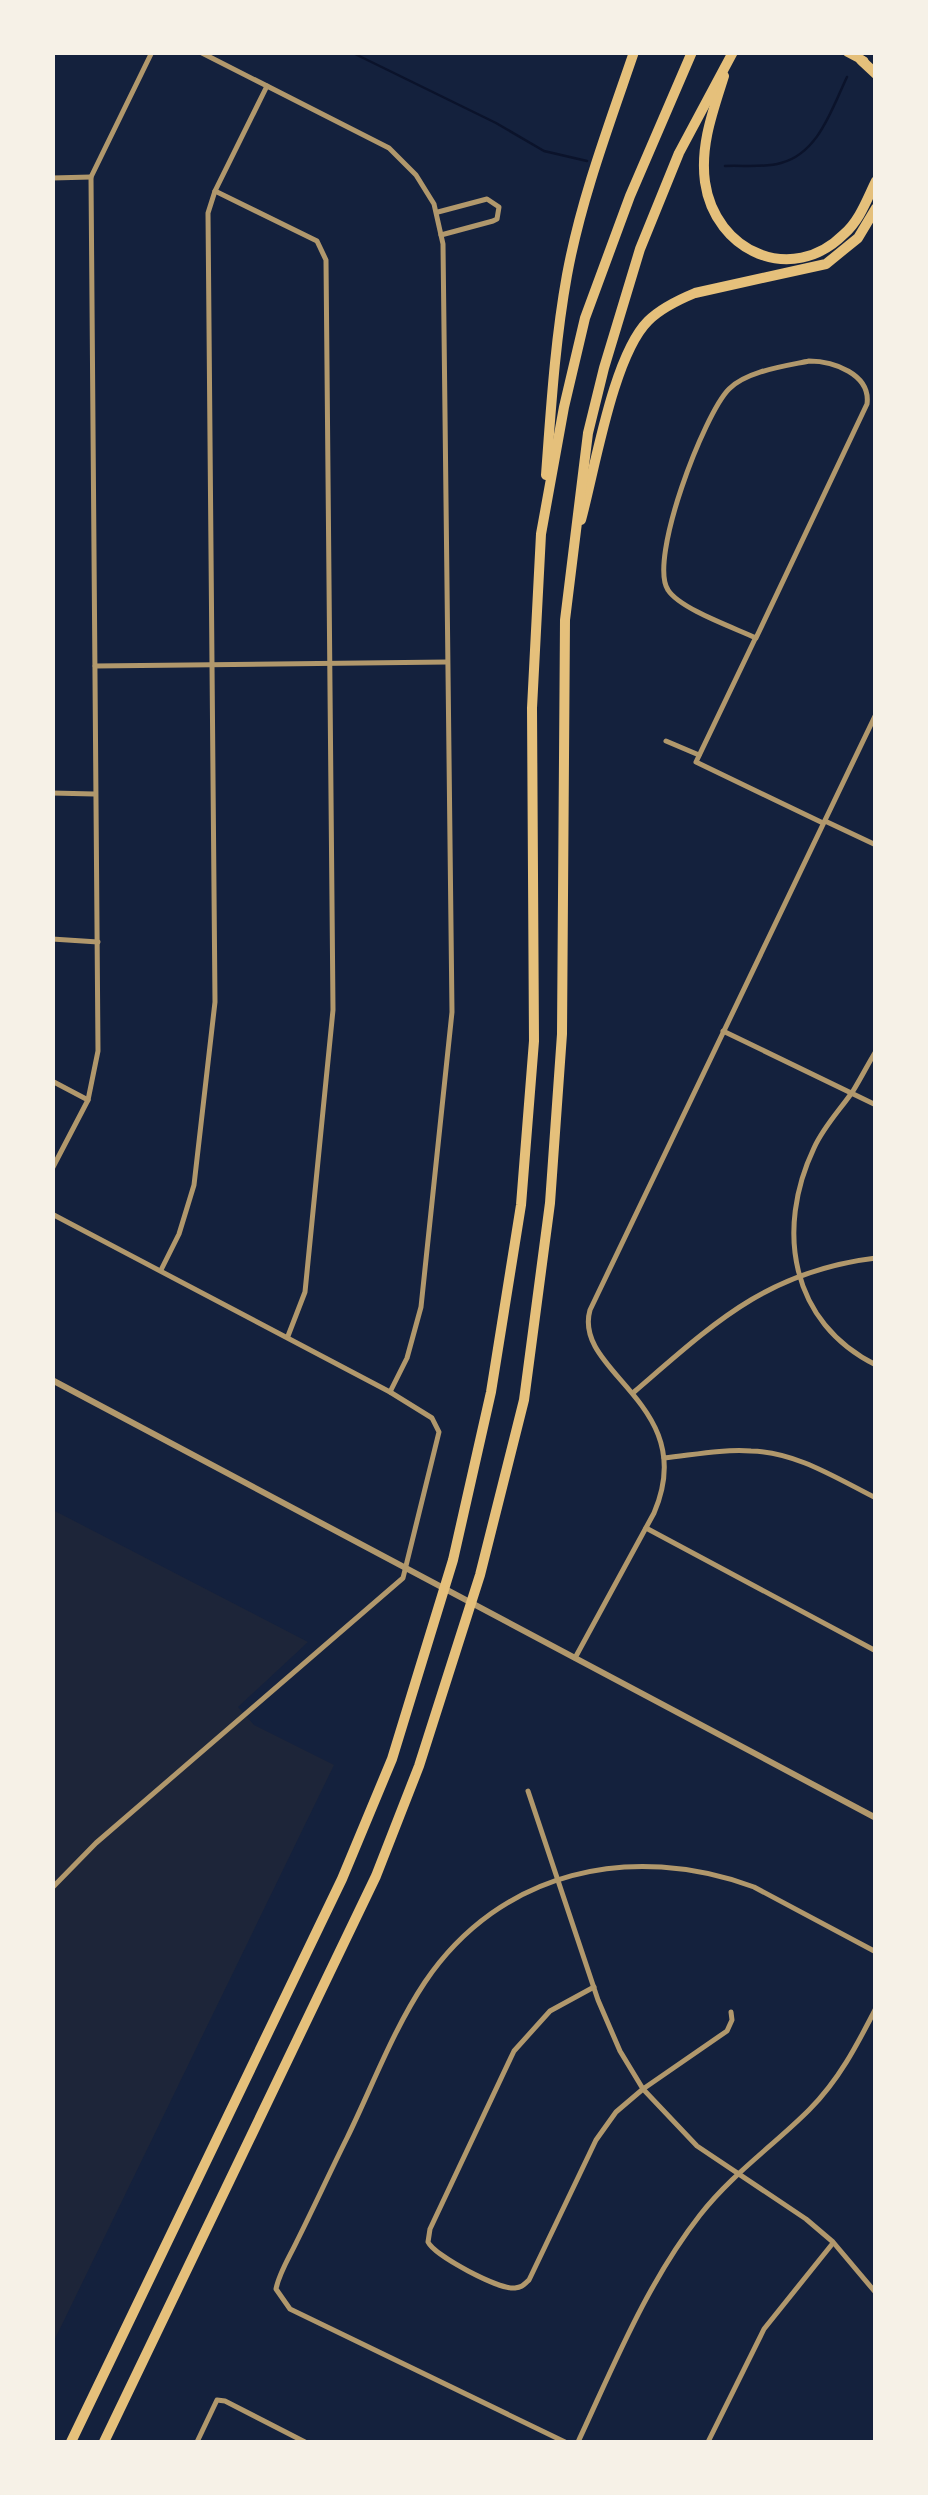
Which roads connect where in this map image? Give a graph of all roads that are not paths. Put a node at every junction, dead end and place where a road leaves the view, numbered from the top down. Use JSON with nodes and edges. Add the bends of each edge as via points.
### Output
{"nodes":[{"id":1,"x":152,"y":52,"type":"edge"},
{"id":2,"x":200,"y":52,"type":"edge"},
{"id":3,"x":634,"y":52,"type":"edge"},
{"id":4,"x":692,"y":52,"type":"edge"},
{"id":5,"x":847,"y":52,"type":"edge"},
{"id":6,"x":732,"y":53,"type":"edge"},
{"id":7,"x":861,"y":60,"type":"joint"},
{"id":8,"x":876,"y":71,"type":"edge"},
{"id":9,"x":267,"y":86,"type":"junction"},
{"id":10,"x":91,"y":177,"type":"junction"},
{"id":11,"x":52,"y":178,"type":"edge"},
{"id":12,"x":876,"y":181,"type":"edge"},
{"id":13,"x":215,"y":190,"type":"junction"},
{"id":14,"x":876,"y":208,"type":"edge"},
{"id":15,"x":438,"y":212,"type":"junction"},
{"id":16,"x":441,"y":235,"type":"junction"},
{"id":17,"x":541,"y":534,"type":"junction"},
{"id":18,"x":570,"y":560,"type":"junction"},
{"id":19,"x":756,"y":638,"type":"junction"},
{"id":20,"x":447,"y":662,"type":"junction"},
{"id":21,"x":331,"y":664,"type":"junction"},
{"id":22,"x":212,"y":665,"type":"junction"},
{"id":23,"x":95,"y":666,"type":"junction"},
{"id":24,"x":876,"y":714,"type":"edge"},
{"id":25,"x":666,"y":741,"type":"dead end"},
{"id":26,"x":699,"y":755,"type":"junction"},
{"id":27,"x":52,"y":793,"type":"edge"},
{"id":28,"x":96,"y":794,"type":"junction"},
{"id":29,"x":824,"y":822,"type":"junction"},
{"id":30,"x":876,"y":845,"type":"edge"},
{"id":31,"x":52,"y":939,"type":"edge"},
{"id":32,"x":98,"y":942,"type":"junction"},
{"id":33,"x":723,"y":1031,"type":"junction"},
{"id":34,"x":876,"y":1051,"type":"edge"},
{"id":35,"x":52,"y":1081,"type":"edge"},
{"id":36,"x":852,"y":1093,"type":"junction"},
{"id":37,"x":88,"y":1100,"type":"junction"},
{"id":38,"x":876,"y":1105,"type":"edge"},
{"id":39,"x":52,"y":1169,"type":"edge"},
{"id":40,"x":52,"y":1214,"type":"edge"},
{"id":41,"x":876,"y":1258,"type":"edge"},
{"id":42,"x":161,"y":1270,"type":"junction"},
{"id":43,"x":799,"y":1276,"type":"junction"},
{"id":44,"x":288,"y":1336,"type":"junction"},
{"id":45,"x":876,"y":1365,"type":"edge"},
{"id":46,"x":52,"y":1380,"type":"edge"},
{"id":47,"x":390,"y":1392,"type":"junction"},
{"id":48,"x":634,"y":1392,"type":"junction"},
{"id":49,"x":664,"y":1458,"type":"junction"},
{"id":50,"x":876,"y":1498,"type":"edge"},
{"id":51,"x":646,"y":1528,"type":"junction"},
{"id":52,"x":406,"y":1566,"type":"junction"},
{"id":53,"x":876,"y":1652,"type":"edge"},
{"id":54,"x":575,"y":1658,"type":"junction"},
{"id":55,"x":528,"y":1791,"type":"dead end"},
{"id":56,"x":876,"y":1818,"type":"edge"},
{"id":57,"x":558,"y":1879,"type":"junction"},
{"id":58,"x":52,"y":1888,"type":"edge"},
{"id":59,"x":876,"y":1952,"type":"edge"},
{"id":60,"x":594,"y":1988,"type":"junction"},
{"id":61,"x":876,"y":2008,"type":"edge"},
{"id":62,"x":730,"y":2012,"type":"dead end"},
{"id":63,"x":642,"y":2089,"type":"junction"},
{"id":64,"x":737,"y":2173,"type":"junction"},
{"id":65,"x":833,"y":2242,"type":"junction"},
{"id":66,"x":876,"y":2293,"type":"edge"},
{"id":67,"x":70,"y":2442,"type":"edge"},
{"id":68,"x":104,"y":2442,"type":"edge"},
{"id":69,"x":197,"y":2442,"type":"edge"},
{"id":70,"x":305,"y":2442,"type":"edge"},
{"id":71,"x":565,"y":2442,"type":"edge"},
{"id":72,"x":578,"y":2442,"type":"edge"},
{"id":73,"x":708,"y":2442,"type":"edge"}],
"edges":[{"from":1,"to":10,"type":"street"},
{"from":2,"to":9,"type":"street"},
{"from":3,"to":17,"type":"highway","via":[[567,274]]},
{"from":4,"to":17,"type":"highway","via":[[585,318]]},
{"from":5,"to":7,"type":"main road"},
{"from":6,"to":12,"type":"highway","via":[[707,128],[704,179],[715,216],[730,236],[770,257],[816,254],[856,221]]},
{"from":6,"to":18,"type":"highway","via":[[678,152],[624,298],[588,433]]},
{"from":7,"to":8,"type":"highway"},
{"from":9,"to":13,"type":"street"},
{"from":9,"to":15,"type":"street","via":[[389,148],[416,175]]},
{"from":10,"to":11,"type":"street"},
{"from":10,"to":23,"type":"street"},
{"from":13,"to":21,"type":"street","via":[[317,241],[325,252]]},
{"from":13,"to":22,"type":"street","via":[[208,213]]},
{"from":14,"to":18,"type":"highway","via":[[858,238],[826,264],[694,293],[640,330],[624,358]]},
{"from":15,"to":16,"type":"street"},
{"from":15,"to":16,"type":"street","via":[[487,199],[499,207],[494,221]]},
{"from":16,"to":20,"type":"street"},
{"from":17,"to":67,"type":"highway","via":[[532,708],[534,1041],[520,1205],[492,1392],[453,1560],[392,1759],[342,1879]]},
{"from":18,"to":68,"type":"highway","via":[[562,1034],[550,1203],[524,1400],[464,1630],[376,1876]]},
{"from":19,"to":19,"type":"street","via":[[868,404],[859,377],[819,361],[745,378],[730,388],[677,494],[662,570],[666,588],[677,600]]},
{"from":19,"to":26,"type":"street"},
{"from":20,"to":21,"type":"street"},
{"from":20,"to":47,"type":"street","via":[[452,1012],[421,1307]]},
{"from":21,"to":22,"type":"street"},
{"from":21,"to":44,"type":"street","via":[[334,1010],[304,1292]]},
{"from":22,"to":23,"type":"street"},
{"from":22,"to":42,"type":"street","via":[[216,1002],[194,1185]]},
{"from":23,"to":28,"type":"street"},
{"from":24,"to":29,"type":"street"},
{"from":25,"to":26,"type":"street"},
{"from":26,"to":29,"type":"street","via":[[696,762]]},
{"from":27,"to":28,"type":"street"},
{"from":28,"to":32,"type":"street"},
{"from":29,"to":30,"type":"street"},
{"from":29,"to":33,"type":"street"},
{"from":31,"to":32,"type":"street"},
{"from":32,"to":37,"type":"street","via":[[98,1051]]},
{"from":33,"to":36,"type":"street"},
{"from":33,"to":48,"type":"street","via":[[590,1310],[593,1346]]},
{"from":34,"to":36,"type":"street"},
{"from":35,"to":37,"type":"street"},
{"from":36,"to":38,"type":"street"},
{"from":36,"to":43,"type":"street","via":[[816,1143],[802,1180],[795,1218]]},
{"from":37,"to":39,"type":"street"},
{"from":40,"to":42,"type":"street"},
{"from":41,"to":43,"type":"street"},
{"from":42,"to":44,"type":"street"},
{"from":43,"to":45,"type":"street","via":[[830,1334]]},
{"from":43,"to":48,"type":"street","via":[[731,1310]]},
{"from":44,"to":47,"type":"street"},
{"from":46,"to":52,"type":"street"},
{"from":47,"to":52,"type":"street","via":[[432,1418],[438,1432]]},
{"from":48,"to":49,"type":"street","via":[[652,1418]]},
{"from":49,"to":50,"type":"street","via":[[768,1452]]},
{"from":49,"to":51,"type":"street","via":[[660,1496]]},
{"from":51,"to":53,"type":"street"},
{"from":51,"to":54,"type":"street"},
{"from":52,"to":54,"type":"street"},
{"from":52,"to":58,"type":"street","via":[[403,1578]]},
{"from":54,"to":56,"type":"street"},
{"from":55,"to":57,"type":"street"},
{"from":57,"to":59,"type":"street","via":[[639,1864],[713,1874],[754,1887]]},
{"from":57,"to":60,"type":"street"},
{"from":57,"to":71,"type":"street","via":[[483,1920],[425,1982],[276,2286],[290,2309]]},
{"from":60,"to":63,"type":"street"},
{"from":60,"to":63,"type":"street","via":[[550,2010],[514,2051],[430,2229],[431,2249],[504,2287],[524,2285],[605,2126]]},
{"from":61,"to":64,"type":"street","via":[[827,2090]]},
{"from":62,"to":63,"type":"street","via":[[727,2031]]},
{"from":63,"to":64,"type":"street","via":[[697,2146]]},
{"from":64,"to":65,"type":"street"},
{"from":64,"to":72,"type":"street","via":[[664,2266]]},
{"from":65,"to":66,"type":"street"},
{"from":65,"to":73,"type":"street","via":[[764,2329]]},
{"from":69,"to":70,"type":"street","via":[[217,2400]]}]}
